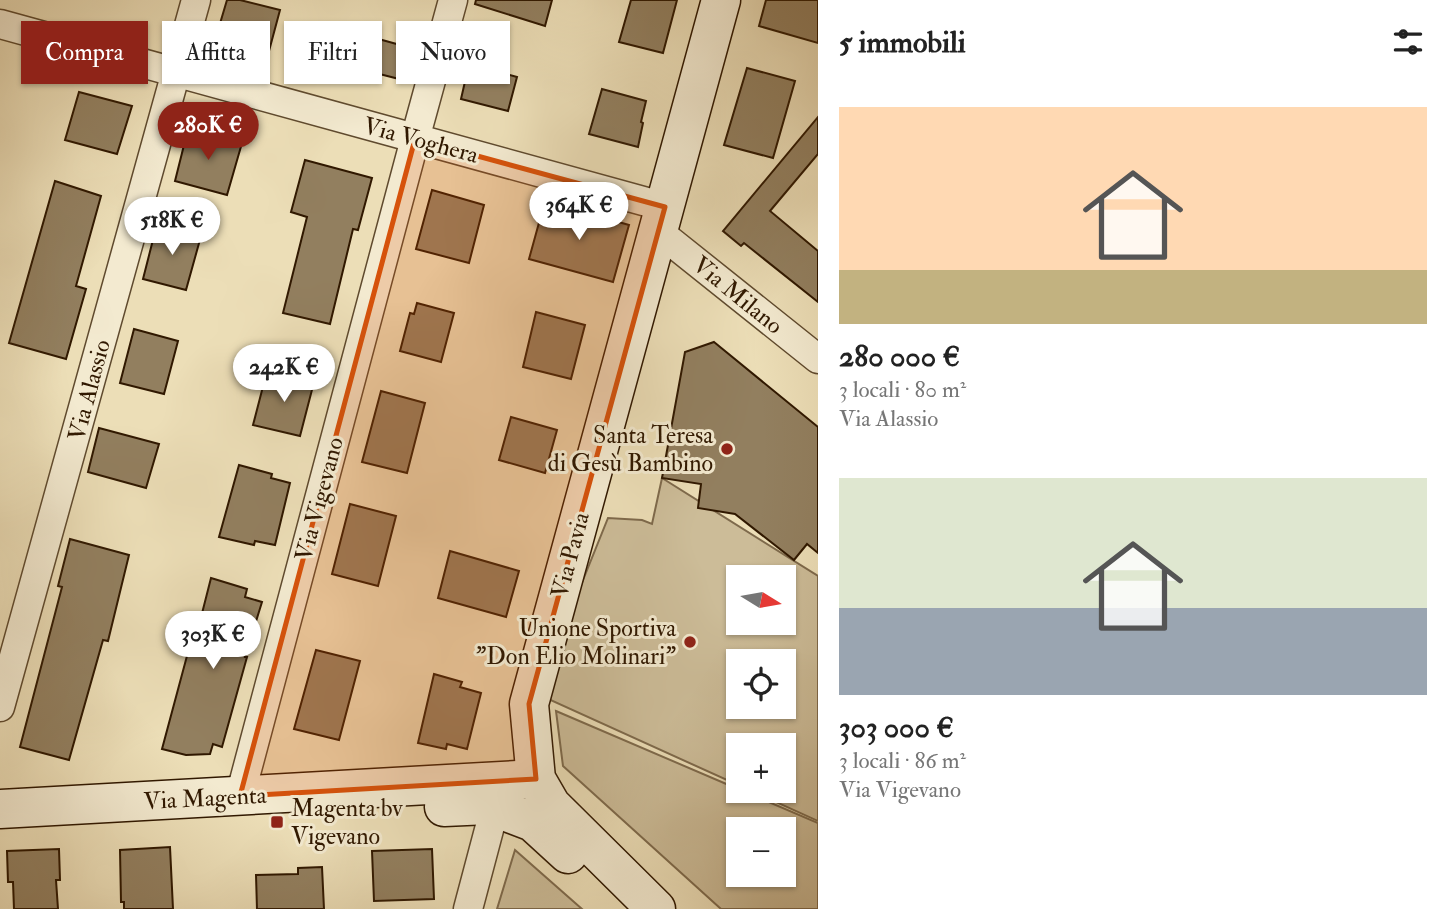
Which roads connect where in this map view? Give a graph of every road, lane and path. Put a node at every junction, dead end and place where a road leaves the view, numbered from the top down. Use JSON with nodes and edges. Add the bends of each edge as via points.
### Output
{"nodes":[{"id":1,"x":196,"y":0,"type":"edge"},
{"id":2,"x":453,"y":0,"type":"edge"},
{"id":3,"x":721,"y":0,"type":"edge"},
{"id":4,"x":190,"y":21,"type":"edge"},
{"id":5,"x":0,"y":24,"type":"edge"},
{"id":6,"x":162,"y":68,"type":"edge"},
{"id":7,"x":174,"y":84,"type":"edge"},
{"id":8,"x":220,"y":84,"type":"edge"},
{"id":9,"x":415,"y":139,"type":"junction"},
{"id":10,"x":662,"y":219,"type":"junction"},
{"id":11,"x":818,"y":359,"type":"edge"},
{"id":12,"x":0,"y":708,"type":"edge"},
{"id":13,"x":537,"y":779,"type":"junction"},
{"id":14,"x":367,"y":790,"type":"junction"},
{"id":15,"x":240,"y":796,"type":"junction"},
{"id":16,"x":0,"y":809,"type":"edge"},
{"id":17,"x":490,"y":827,"type":"dead end"},
{"id":18,"x":653,"y":906,"type":"edge"},
{"id":19,"x":468,"y":909,"type":"edge"}],
"edges":[{"from":1,"to":4,"type":"street"},
{"from":2,"to":9,"type":"street","name":"Via Vigevano"},
{"from":3,"to":10,"type":"street","name":"Via Pavia"},
{"from":5,"to":6,"type":"street","name":"Via Voghera"},
{"from":7,"to":12,"type":"street","name":"Via Alassio"},
{"from":8,"to":9,"type":"street","name":"Via Voghera"},
{"from":9,"to":10,"type":"street","name":"Via Voghera"},
{"from":9,"to":15,"type":"street","name":"Via Vigevano"},
{"from":10,"to":11,"type":"street","name":"Via Milano"},
{"from":10,"to":13,"type":"street","name":"Via Pavia","via":[[529,705]]},
{"from":13,"to":14,"type":"street","name":"Via Magenta"},
{"from":13,"to":18,"type":"street","name":"Via Pavia","via":[[551,805]]},
{"from":14,"to":15,"type":"street","name":"Via Magenta"},
{"from":14,"to":18,"type":"street","via":[[384,809],[488,805],[533,822],[614,896]]},
{"from":15,"to":16,"type":"street","name":"Via Magenta"},
{"from":17,"to":19,"type":"street"}]}
